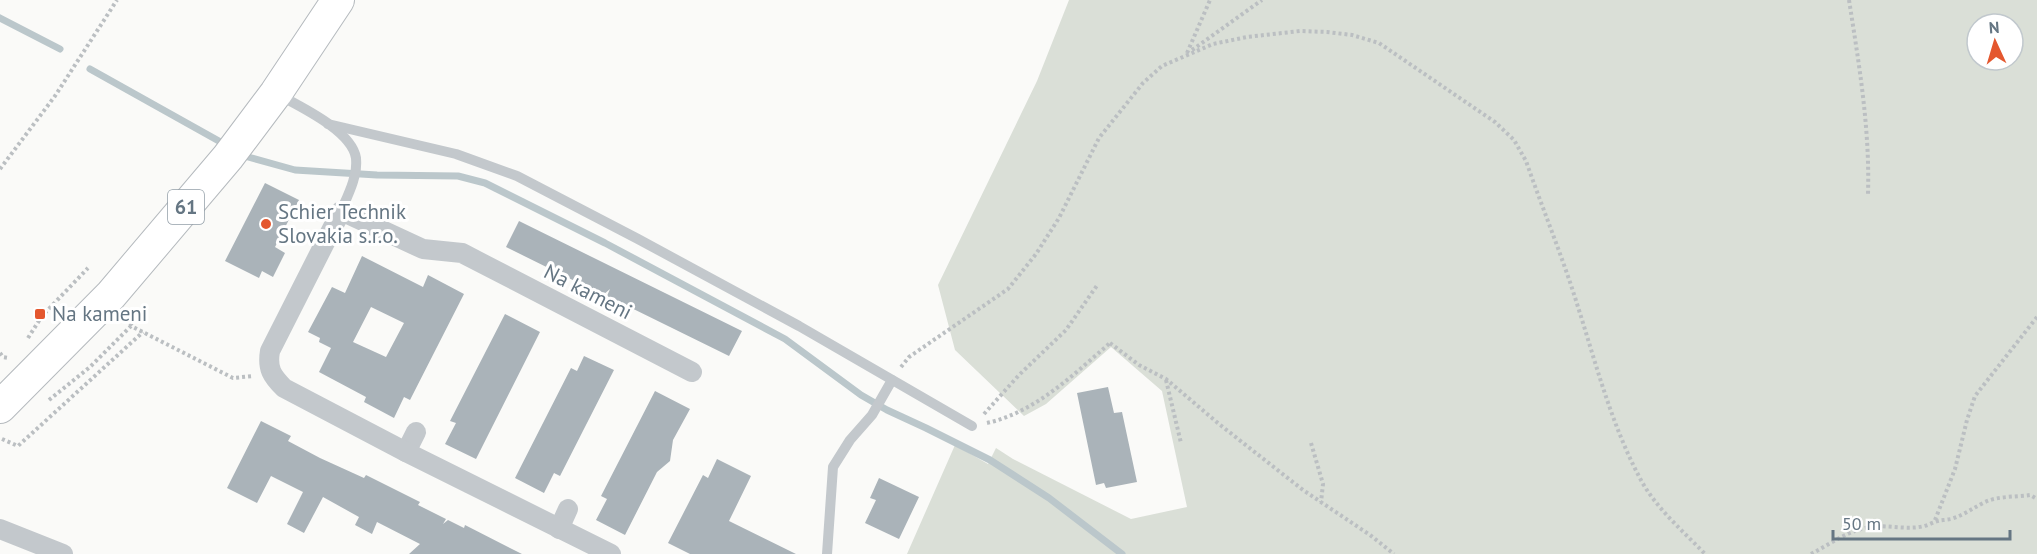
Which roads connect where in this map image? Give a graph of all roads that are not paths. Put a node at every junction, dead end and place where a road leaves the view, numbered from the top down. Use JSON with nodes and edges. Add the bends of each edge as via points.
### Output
{"nodes":[{"id":1,"x":338,"y":0,"type":"edge"},
{"id":2,"x":276,"y":93,"type":"junction"},
{"id":3,"x":328,"y":124,"type":"junction"},
{"id":4,"x":341,"y":211,"type":"junction"},
{"id":5,"x":692,"y":372,"type":"dead end"},
{"id":6,"x":892,"y":380,"type":"junction"},
{"id":7,"x":4,"y":421,"type":"edge"},
{"id":8,"x":972,"y":426,"type":"road end"},
{"id":9,"x":416,"y":432,"type":"dead end"},
{"id":10,"x":406,"y":452,"type":"junction"},
{"id":11,"x":568,"y":509,"type":"dead end"},
{"id":12,"x":0,"y":529,"type":"edge"},
{"id":13,"x":559,"y":529,"type":"junction"},
{"id":14,"x":63,"y":554,"type":"edge"},
{"id":15,"x":610,"y":554,"type":"edge"},
{"id":16,"x":827,"y":554,"type":"edge"}],
"edges":[{"from":1,"to":2,"type":"main road","number":"61"},
{"from":2,"to":3,"type":"lane"},
{"from":2,"to":7,"type":"main road","number":"61","via":[[236,147]]},
{"from":3,"to":4,"type":"lane","via":[[347,140],[356,159],[351,189]]},
{"from":3,"to":6,"type":"lane","via":[[456,154],[517,176]]},
{"from":4,"to":5,"type":"street","name":"Na kameni","via":[[423,249],[462,253]]},
{"from":4,"to":10,"type":"street","via":[[270,351],[271,375],[284,388]]},
{"from":6,"to":8,"type":"lane"},
{"from":6,"to":16,"type":"lane","via":[[872,415],[849,440],[833,467]]},
{"from":9,"to":10,"type":"street"},
{"from":10,"to":13,"type":"street"},
{"from":11,"to":13,"type":"street"},
{"from":12,"to":14,"type":"street"},
{"from":13,"to":15,"type":"street"}]}
